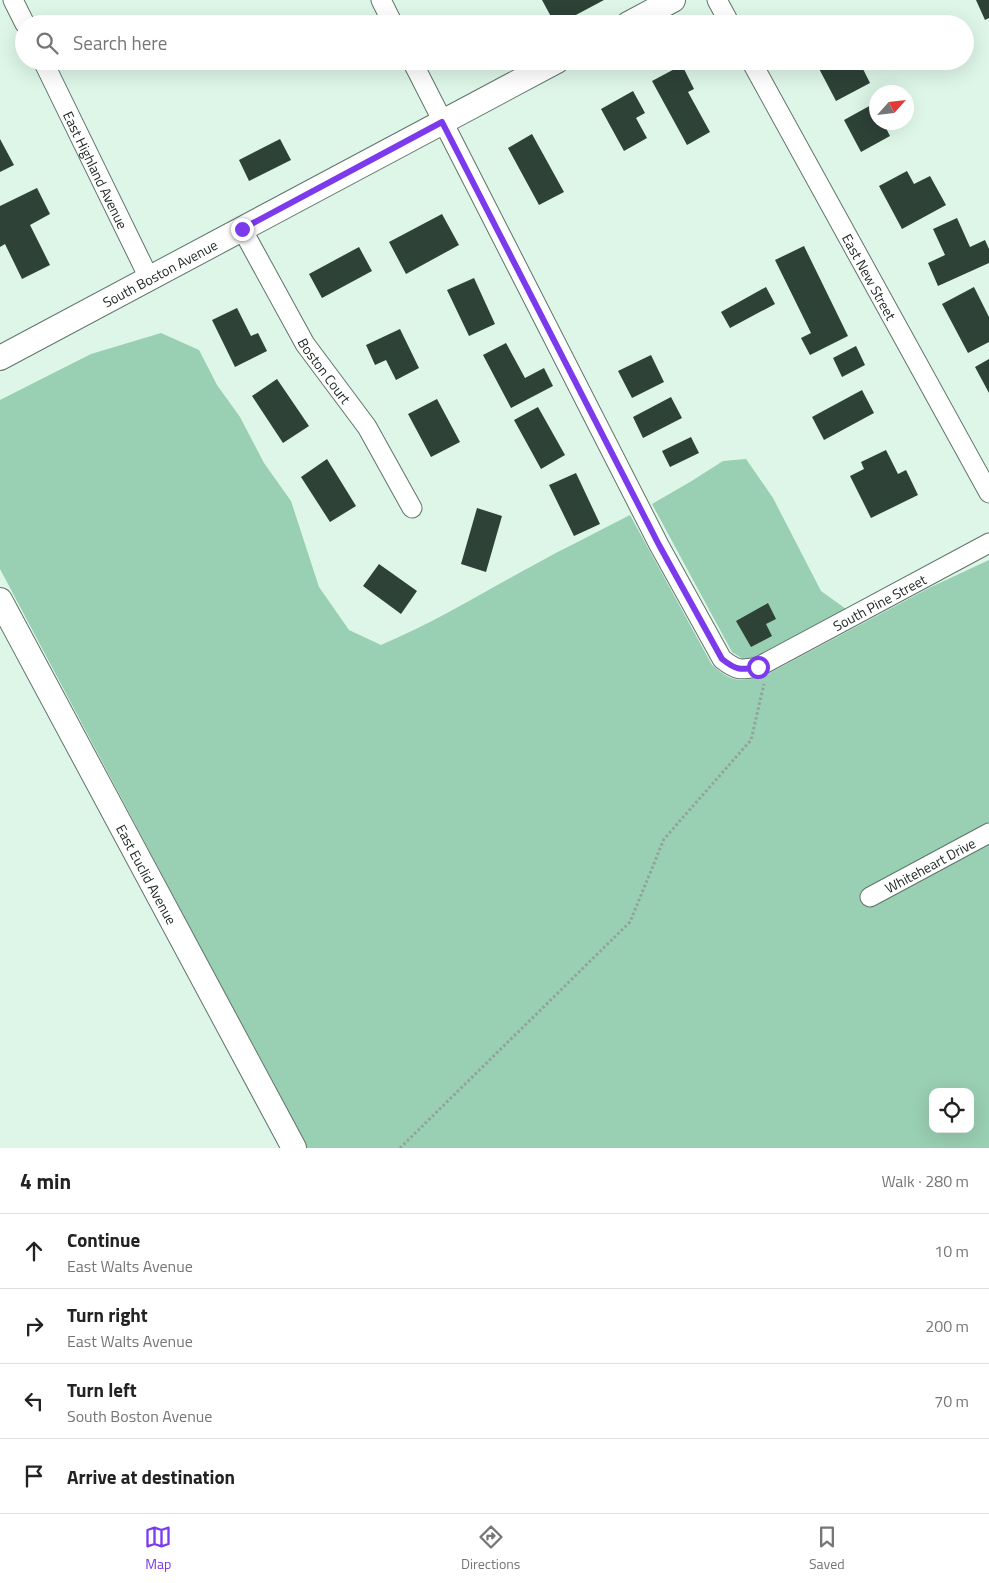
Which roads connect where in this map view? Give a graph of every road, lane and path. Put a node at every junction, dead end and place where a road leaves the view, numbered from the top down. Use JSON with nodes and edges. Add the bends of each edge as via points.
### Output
{"nodes":[{"id":1,"x":13,"y":0,"type":"edge"},
{"id":2,"x":381,"y":0,"type":"edge"},
{"id":3,"x":673,"y":0,"type":"edge"},
{"id":4,"x":717,"y":0,"type":"edge"},
{"id":5,"x":20,"y":15,"type":"edge"},
{"id":6,"x":388,"y":15,"type":"edge"},
{"id":7,"x":645,"y":15,"type":"edge"},
{"id":8,"x":725,"y":15,"type":"edge"},
{"id":9,"x":47,"y":70,"type":"edge"},
{"id":10,"x":416,"y":70,"type":"edge"},
{"id":11,"x":540,"y":70,"type":"edge"},
{"id":12,"x":756,"y":70,"type":"edge"},
{"id":13,"x":442,"y":122,"type":"junction"},
{"id":14,"x":242,"y":229,"type":"junction"},
{"id":15,"x":149,"y":278,"type":"junction"},
{"id":16,"x":0,"y":358,"type":"edge"},
{"id":17,"x":989,"y":492,"type":"edge"},
{"id":18,"x":412,"y":508,"type":"dead end"},
{"id":19,"x":989,"y":543,"type":"edge"},
{"id":20,"x":0,"y":600,"type":"edge"},
{"id":21,"x":770,"y":662,"type":"junction"},
{"id":22,"x":989,"y":833,"type":"edge"},
{"id":23,"x":870,"y":897,"type":"dead end"},
{"id":24,"x":294,"y":1148,"type":"edge"},
{"id":25,"x":400,"y":1148,"type":"edge"}],
"edges":[{"from":1,"to":5,"type":"street"},
{"from":2,"to":6,"type":"street"},
{"from":3,"to":7,"type":"street"},
{"from":4,"to":8,"type":"street"},
{"from":9,"to":15,"type":"street","name":"East Highland Avenue"},
{"from":10,"to":13,"type":"street","name":"South Pine Street"},
{"from":11,"to":13,"type":"street","name":"South Boston Avenue"},
{"from":12,"to":17,"type":"street","name":"East New Street"},
{"from":13,"to":14,"type":"street","name":"South Boston Avenue"},
{"from":13,"to":21,"type":"street","name":"South Pine Street","via":[[659,545],[722,659],[741,670]]},
{"from":14,"to":15,"type":"street","name":"South Boston Avenue"},
{"from":14,"to":18,"type":"street","name":"Boston Court","via":[[305,344],[367,427]]},
{"from":15,"to":16,"type":"street","name":"South Boston Avenue"},
{"from":19,"to":21,"type":"street","name":"South Pine Street"},
{"from":20,"to":24,"type":"street","name":"East Euclid Avenue"},
{"from":21,"to":25,"type":"path","via":[[751,740],[664,839],[630,922]]},
{"from":22,"to":23,"type":"street","name":"Whiteheart Drive"}]}
